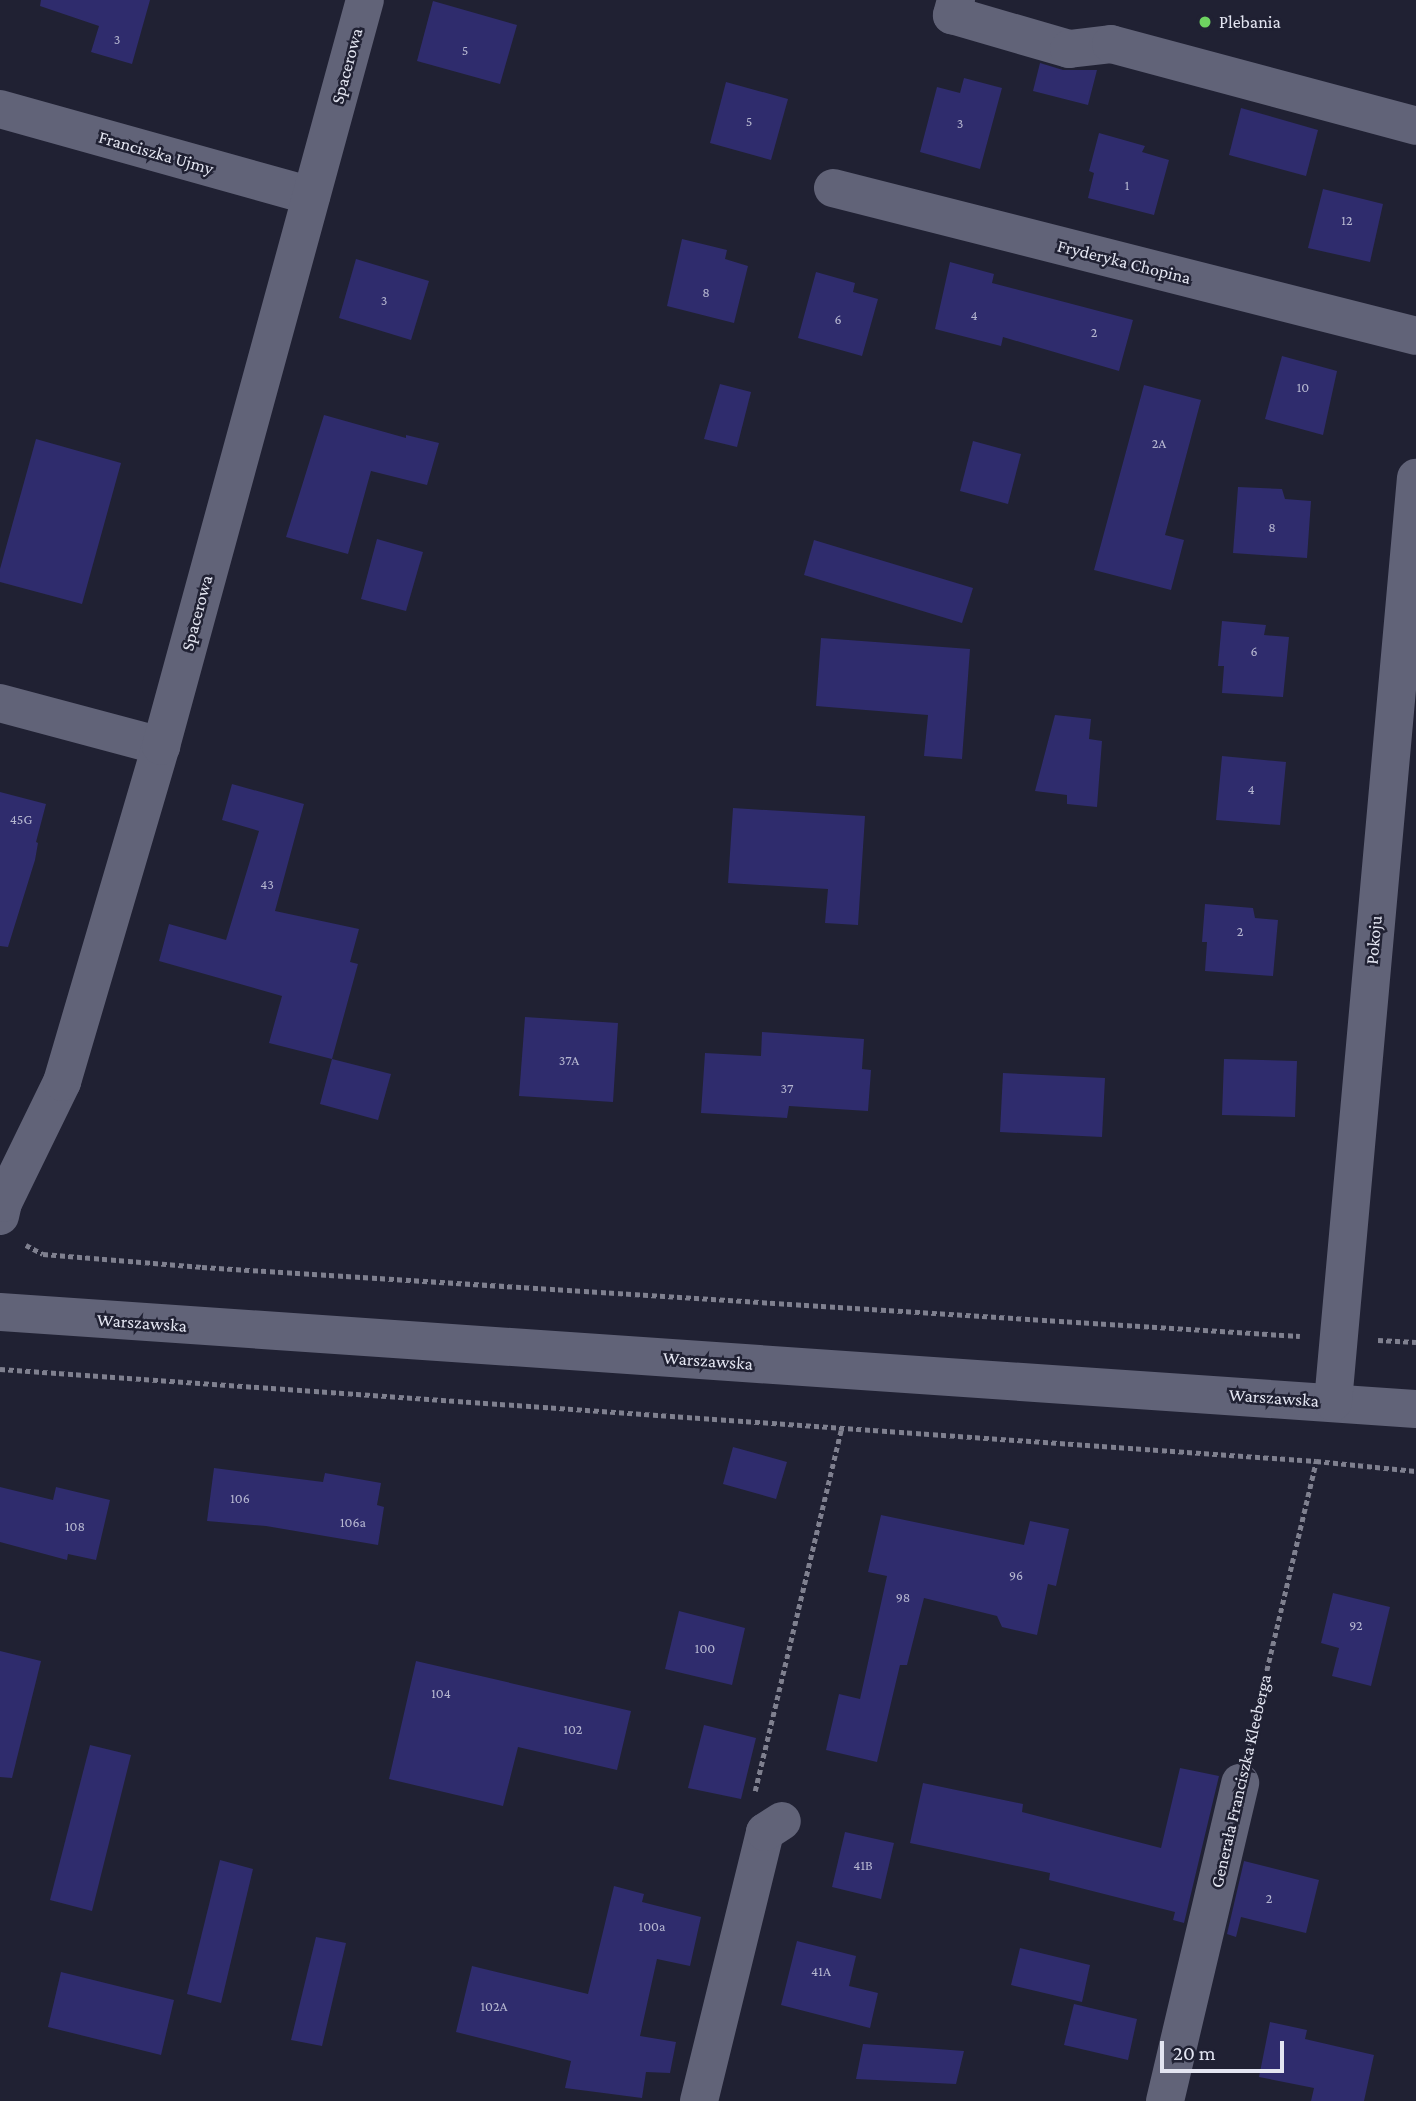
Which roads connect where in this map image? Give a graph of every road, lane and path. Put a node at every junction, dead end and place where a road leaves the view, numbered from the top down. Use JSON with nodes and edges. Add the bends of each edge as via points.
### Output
{"nodes":[{"id":1,"x":365,"y":0,"type":"edge"},
{"id":2,"x":956,"y":0,"type":"edge"},
{"id":3,"x":0,"y":109,"type":"edge"},
{"id":4,"x":1416,"y":126,"type":"edge"},
{"id":5,"x":833,"y":188,"type":"dead end"},
{"id":6,"x":312,"y":196,"type":"junction"},
{"id":7,"x":1416,"y":336,"type":"edge"},
{"id":8,"x":1416,"y":478,"type":"edge"},
{"id":9,"x":0,"y":703,"type":"edge"},
{"id":10,"x":161,"y":746,"type":"junction"},
{"id":11,"x":9,"y":1228,"type":"edge"},
{"id":12,"x":0,"y":1312,"type":"edge"},
{"id":13,"x":1339,"y":1339,"type":"junction"},
{"id":14,"x":1416,"y":1342,"type":"edge"},
{"id":15,"x":0,"y":1369,"type":"edge"},
{"id":16,"x":1333,"y":1402,"type":"junction"},
{"id":17,"x":1416,"y":1409,"type":"edge"},
{"id":18,"x":842,"y":1427,"type":"junction"},
{"id":19,"x":1316,"y":1461,"type":"junction"},
{"id":20,"x":1416,"y":1471,"type":"edge"},
{"id":21,"x":1240,"y":1783,"type":"joint"},
{"id":22,"x":773,"y":1826,"type":"joint"},
{"id":23,"x":699,"y":2101,"type":"edge"},
{"id":24,"x":1165,"y":2101,"type":"edge"}],
"edges":[{"from":1,"to":6,"type":"street","name":"Spacerowa"},
{"from":2,"to":4,"type":"street","via":[[952,15],[1069,49],[1111,44]]},
{"from":3,"to":6,"type":"street","name":"Franciszka Ujmy"},
{"from":5,"to":7,"type":"street","name":"Fryderyka Chopina"},
{"from":6,"to":10,"type":"street","name":"Spacerowa"},
{"from":8,"to":13,"type":"street","name":"Pokoju"},
{"from":9,"to":10,"type":"street"},
{"from":10,"to":11,"type":"street","name":"Spacerowa","via":[[62,1082],[3,1203]]},
{"from":11,"to":13,"type":"path","via":[[43,1254]]},
{"from":12,"to":16,"type":"street","name":"Warszawska"},
{"from":13,"to":14,"type":"path"},
{"from":13,"to":16,"type":"street","name":"Pokoju"},
{"from":15,"to":18,"type":"path"},
{"from":16,"to":17,"type":"street","name":"Warszawska"},
{"from":18,"to":19,"type":"path"},
{"from":18,"to":22,"type":"path","via":[[753,1802]]},
{"from":19,"to":20,"type":"path"},
{"from":19,"to":21,"type":"path","name":"Generała Franciszka Kleeberga"},
{"from":21,"to":24,"type":"street","name":"Generała Franciszka Kleeberga"},
{"from":22,"to":23,"type":"street"}]}
